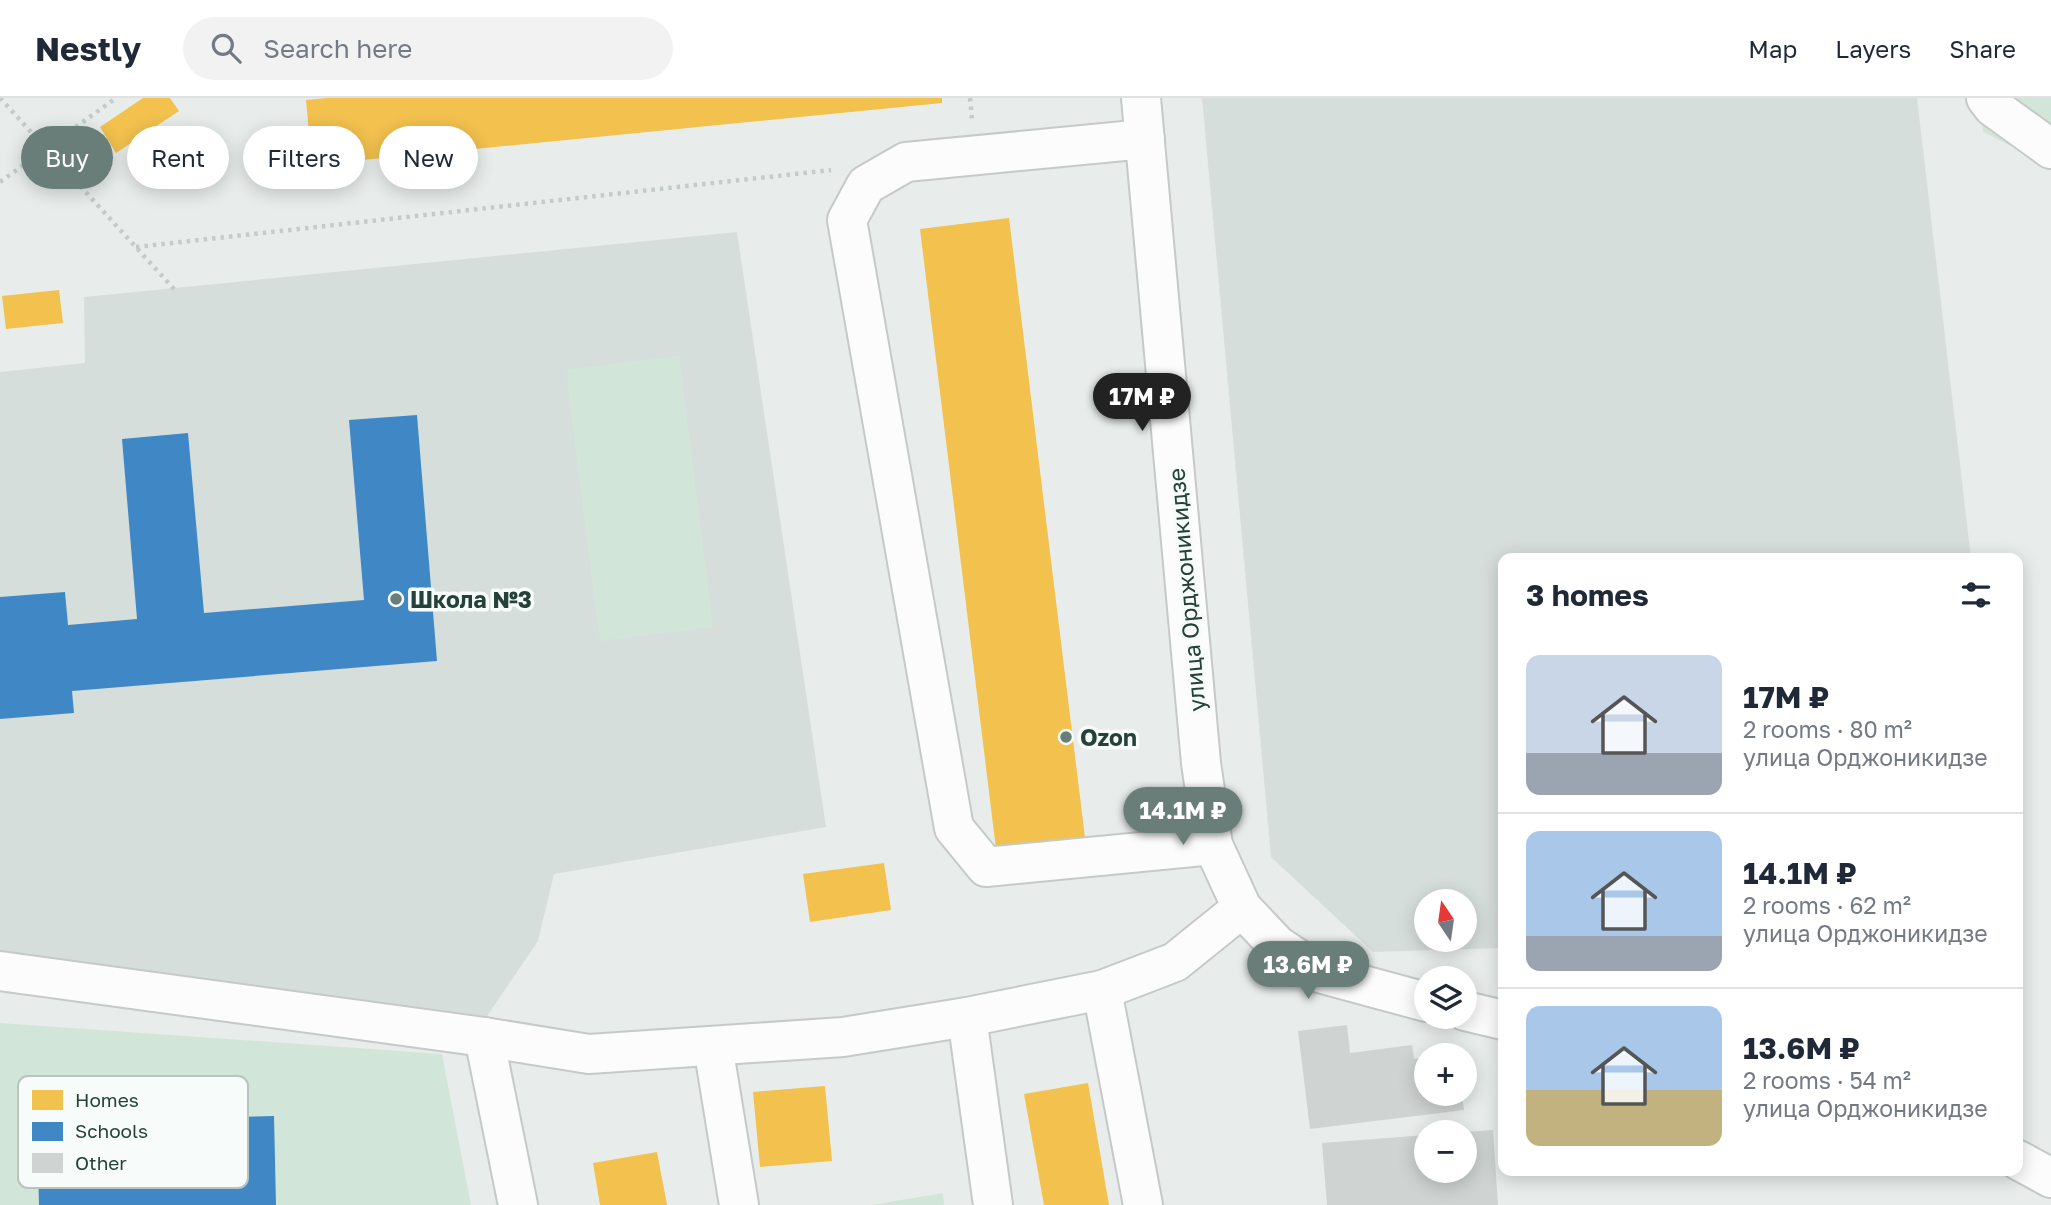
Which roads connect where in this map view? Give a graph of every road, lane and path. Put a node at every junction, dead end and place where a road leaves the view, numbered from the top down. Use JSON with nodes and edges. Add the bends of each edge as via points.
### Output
{"nodes":[{"id":1,"x":0,"y":98,"type":"edge"},
{"id":2,"x":116,"y":98,"type":"edge"},
{"id":3,"x":1140,"y":98,"type":"edge"},
{"id":4,"x":1986,"y":98,"type":"edge"},
{"id":5,"x":26,"y":126,"type":"edge"},
{"id":6,"x":77,"y":126,"type":"edge"},
{"id":7,"x":1145,"y":139,"type":"junction"},
{"id":8,"x":2051,"y":149,"type":"edge"},
{"id":9,"x":21,"y":167,"type":"edge"},
{"id":10,"x":837,"y":170,"type":"dead end"},
{"id":11,"x":0,"y":183,"type":"edge"},
{"id":12,"x":84,"y":189,"type":"edge"},
{"id":13,"x":136,"y":247,"type":"junction"},
{"id":14,"x":174,"y":289,"type":"dead end"},
{"id":15,"x":1213,"y":845,"type":"junction"},
{"id":16,"x":1242,"y":908,"type":"junction"},
{"id":17,"x":0,"y":971,"type":"edge"},
{"id":18,"x":1102,"y":990,"type":"junction"},
{"id":19,"x":1414,"y":999,"type":"edge"},
{"id":20,"x":1477,"y":1014,"type":"edge"},
{"id":21,"x":967,"y":1017,"type":"junction"},
{"id":22,"x":1498,"y":1019,"type":"edge"},
{"id":23,"x":484,"y":1037,"type":"junction"},
{"id":24,"x":713,"y":1046,"type":"junction"},
{"id":25,"x":518,"y":1205,"type":"edge"},
{"id":26,"x":739,"y":1205,"type":"edge"},
{"id":27,"x":993,"y":1205,"type":"edge"},
{"id":28,"x":1143,"y":1205,"type":"edge"}],
"edges":[{"from":1,"to":5,"type":"path"},
{"from":2,"to":6,"type":"path"},
{"from":3,"to":7,"type":"street","name":"улица Орджоникидзе"},
{"from":4,"to":8,"type":"street"},
{"from":7,"to":15,"type":"street","name":"улица Орджоникидзе","via":[[1201,763]]},
{"from":7,"to":15,"type":"street","via":[[906,162],[866,186],[847,220],[954,828],[986,867]]},
{"from":9,"to":11,"type":"path"},
{"from":10,"to":13,"type":"path"},
{"from":12,"to":13,"type":"path"},
{"from":13,"to":14,"type":"path"},
{"from":15,"to":16,"type":"street","name":"улица Орджоникидзе"},
{"from":16,"to":18,"type":"street","via":[[1175,962]]},
{"from":16,"to":19,"type":"street","name":"улица Орджоникидзе","via":[[1277,945],[1319,973]]},
{"from":17,"to":23,"type":"street"},
{"from":18,"to":21,"type":"street"},
{"from":18,"to":28,"type":"street"},
{"from":20,"to":22,"type":"street"},
{"from":21,"to":24,"type":"street","via":[[843,1037]]},
{"from":21,"to":27,"type":"street"},
{"from":23,"to":24,"type":"street","via":[[589,1054]]},
{"from":23,"to":25,"type":"street"},
{"from":24,"to":26,"type":"street"}]}
